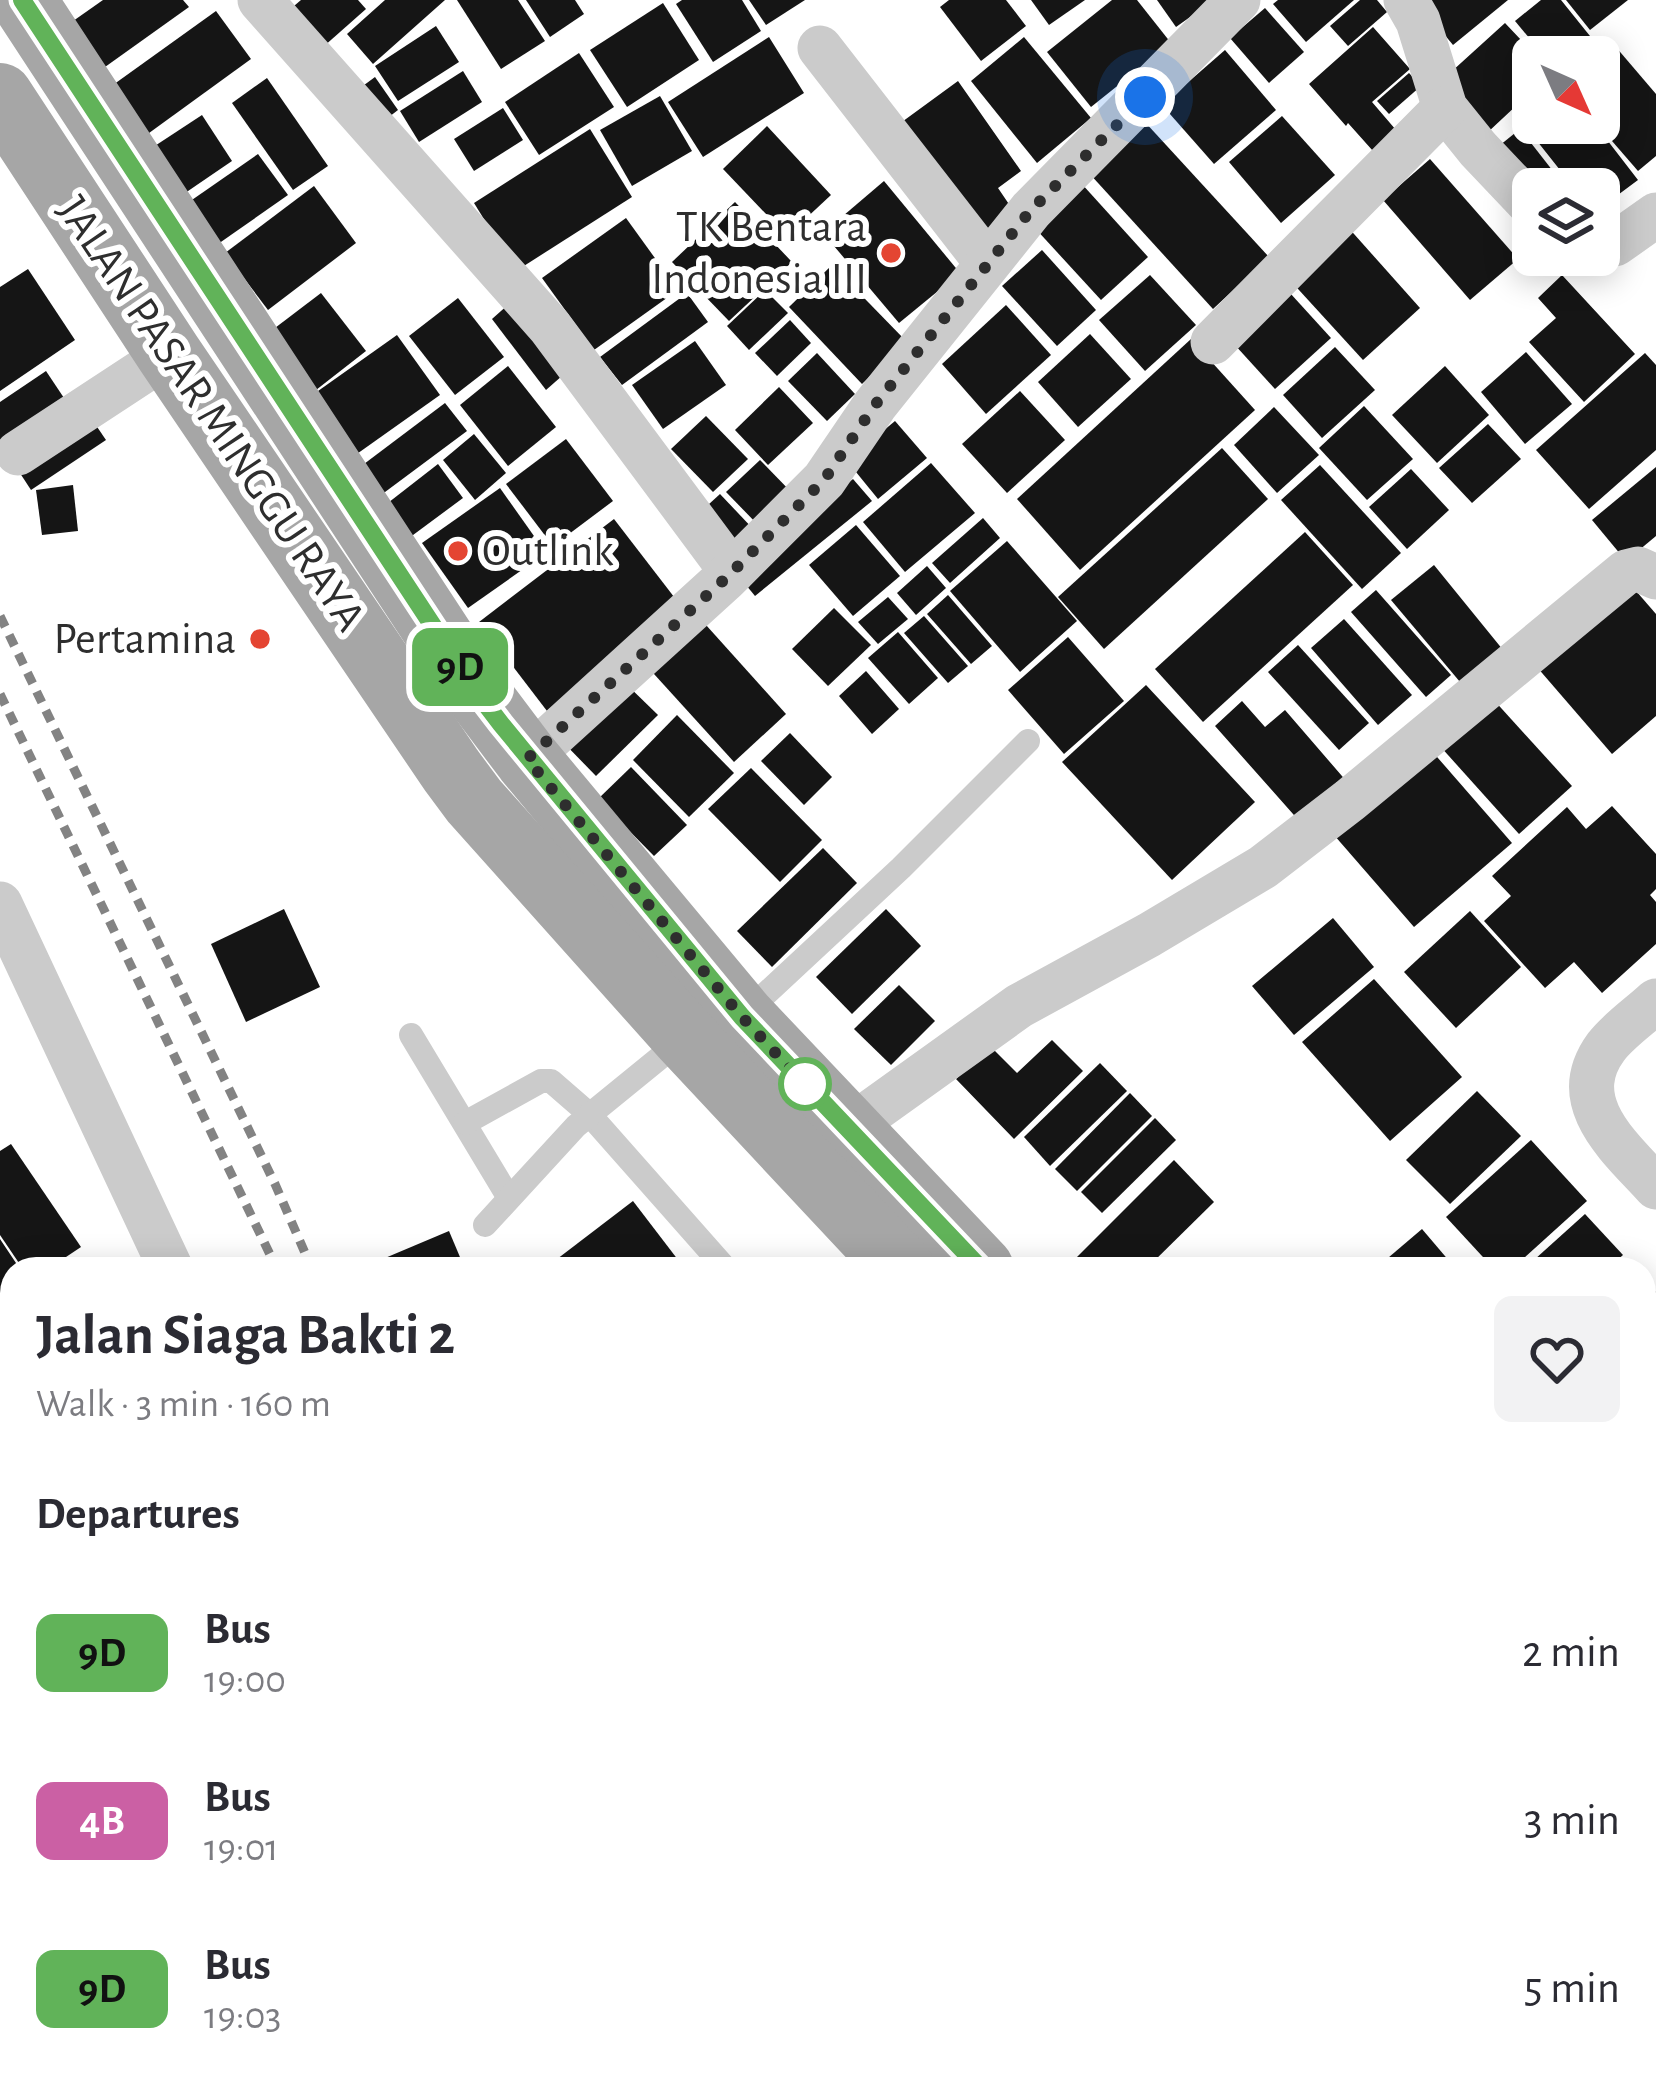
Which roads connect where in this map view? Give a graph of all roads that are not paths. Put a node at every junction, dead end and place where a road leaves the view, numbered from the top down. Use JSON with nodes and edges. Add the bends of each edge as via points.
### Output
{"nodes":[{"id":1,"x":22,"y":0,"type":"edge"},
{"id":2,"x":260,"y":0,"type":"edge"},
{"id":3,"x":1238,"y":0,"type":"edge"},
{"id":4,"x":1406,"y":0,"type":"edge"},
{"id":5,"x":820,"y":48,"type":"dead end"},
{"id":6,"x":0,"y":96,"type":"edge"},
{"id":7,"x":1445,"y":108,"type":"junction"},
{"id":8,"x":1512,"y":184,"type":"edge"},
{"id":9,"x":1656,"y":215,"type":"edge"},
{"id":10,"x":1620,"y":236,"type":"edge"},
{"id":11,"x":987,"y":263,"type":"junction"},
{"id":12,"x":1213,"y":342,"type":"dead end"},
{"id":13,"x":169,"y":353,"type":"junction"},
{"id":14,"x":18,"y":453,"type":"dead end"},
{"id":15,"x":729,"y":575,"type":"junction"},
{"id":16,"x":1656,"y":577,"type":"edge"},
{"id":17,"x":1028,"y":741,"type":"dead end"},
{"id":18,"x":527,"y":759,"type":"junction"},
{"id":19,"x":0,"y":904,"type":"edge"},
{"id":20,"x":11,"y":958,"type":"edge"},
{"id":21,"x":1656,"y":1001,"type":"edge"},
{"id":22,"x":713,"y":1027,"type":"junction"},
{"id":23,"x":410,"y":1035,"type":"dead end"},
{"id":24,"x":590,"y":1114,"type":"junction"},
{"id":25,"x":465,"y":1123,"type":"junction"},
{"id":26,"x":850,"y":1132,"type":"junction"},
{"id":27,"x":1656,"y":1186,"type":"edge"},
{"id":28,"x":509,"y":1198,"type":"junction"},
{"id":29,"x":485,"y":1225,"type":"dead end"},
{"id":30,"x":152,"y":1257,"type":"edge"},
{"id":31,"x":715,"y":1257,"type":"edge"},
{"id":32,"x":893,"y":1257,"type":"edge"},
{"id":33,"x":969,"y":1257,"type":"edge"}],
"edges":[{"from":1,"to":18,"type":"main road","name":"JALAN PASAR MINGGU RAYA"},
{"from":2,"to":15,"type":"street","via":[[550,326]]},
{"from":3,"to":11,"type":"street"},
{"from":4,"to":7,"type":"street"},
{"from":5,"to":11,"type":"street"},
{"from":6,"to":13,"type":"main road","name":"JALAN PASAR MINGGU RAYA"},
{"from":7,"to":8,"type":"street"},
{"from":7,"to":12,"type":"street"},
{"from":9,"to":10,"type":"street"},
{"from":11,"to":15,"type":"street","via":[[824,480]]},
{"from":13,"to":14,"type":"street"},
{"from":13,"to":22,"type":"main road","name":"JALAN PASAR MINGGU RAYA","via":[[474,801]]},
{"from":15,"to":18,"type":"street"},
{"from":16,"to":26,"type":"street","via":[[1626,572],[1263,866],[1030,1000]]},
{"from":17,"to":22,"type":"lane","via":[[901,868]]},
{"from":18,"to":22,"type":"main road","name":"JALAN PASAR MINGGU RAYA"},
{"from":19,"to":20,"type":"street"},
{"from":20,"to":30,"type":"street"},
{"from":21,"to":27,"type":"street","via":[[1607,1046],[1591,1090],[1610,1136]]},
{"from":22,"to":24,"type":"lane"},
{"from":22,"to":26,"type":"main road","name":"JALAN PASAR MINGGU RAYA"},
{"from":22,"to":32,"type":"main road","name":"JALAN PASAR MINGGU RAYA"},
{"from":23,"to":25,"type":"lane"},
{"from":24,"to":25,"type":"lane","via":[[541,1081]]},
{"from":24,"to":28,"type":"lane"},
{"from":24,"to":31,"type":"lane"},
{"from":25,"to":28,"type":"lane"},
{"from":26,"to":33,"type":"main road","name":"JALAN PASAR MINGGU RAYA"},
{"from":28,"to":29,"type":"lane"}]}
